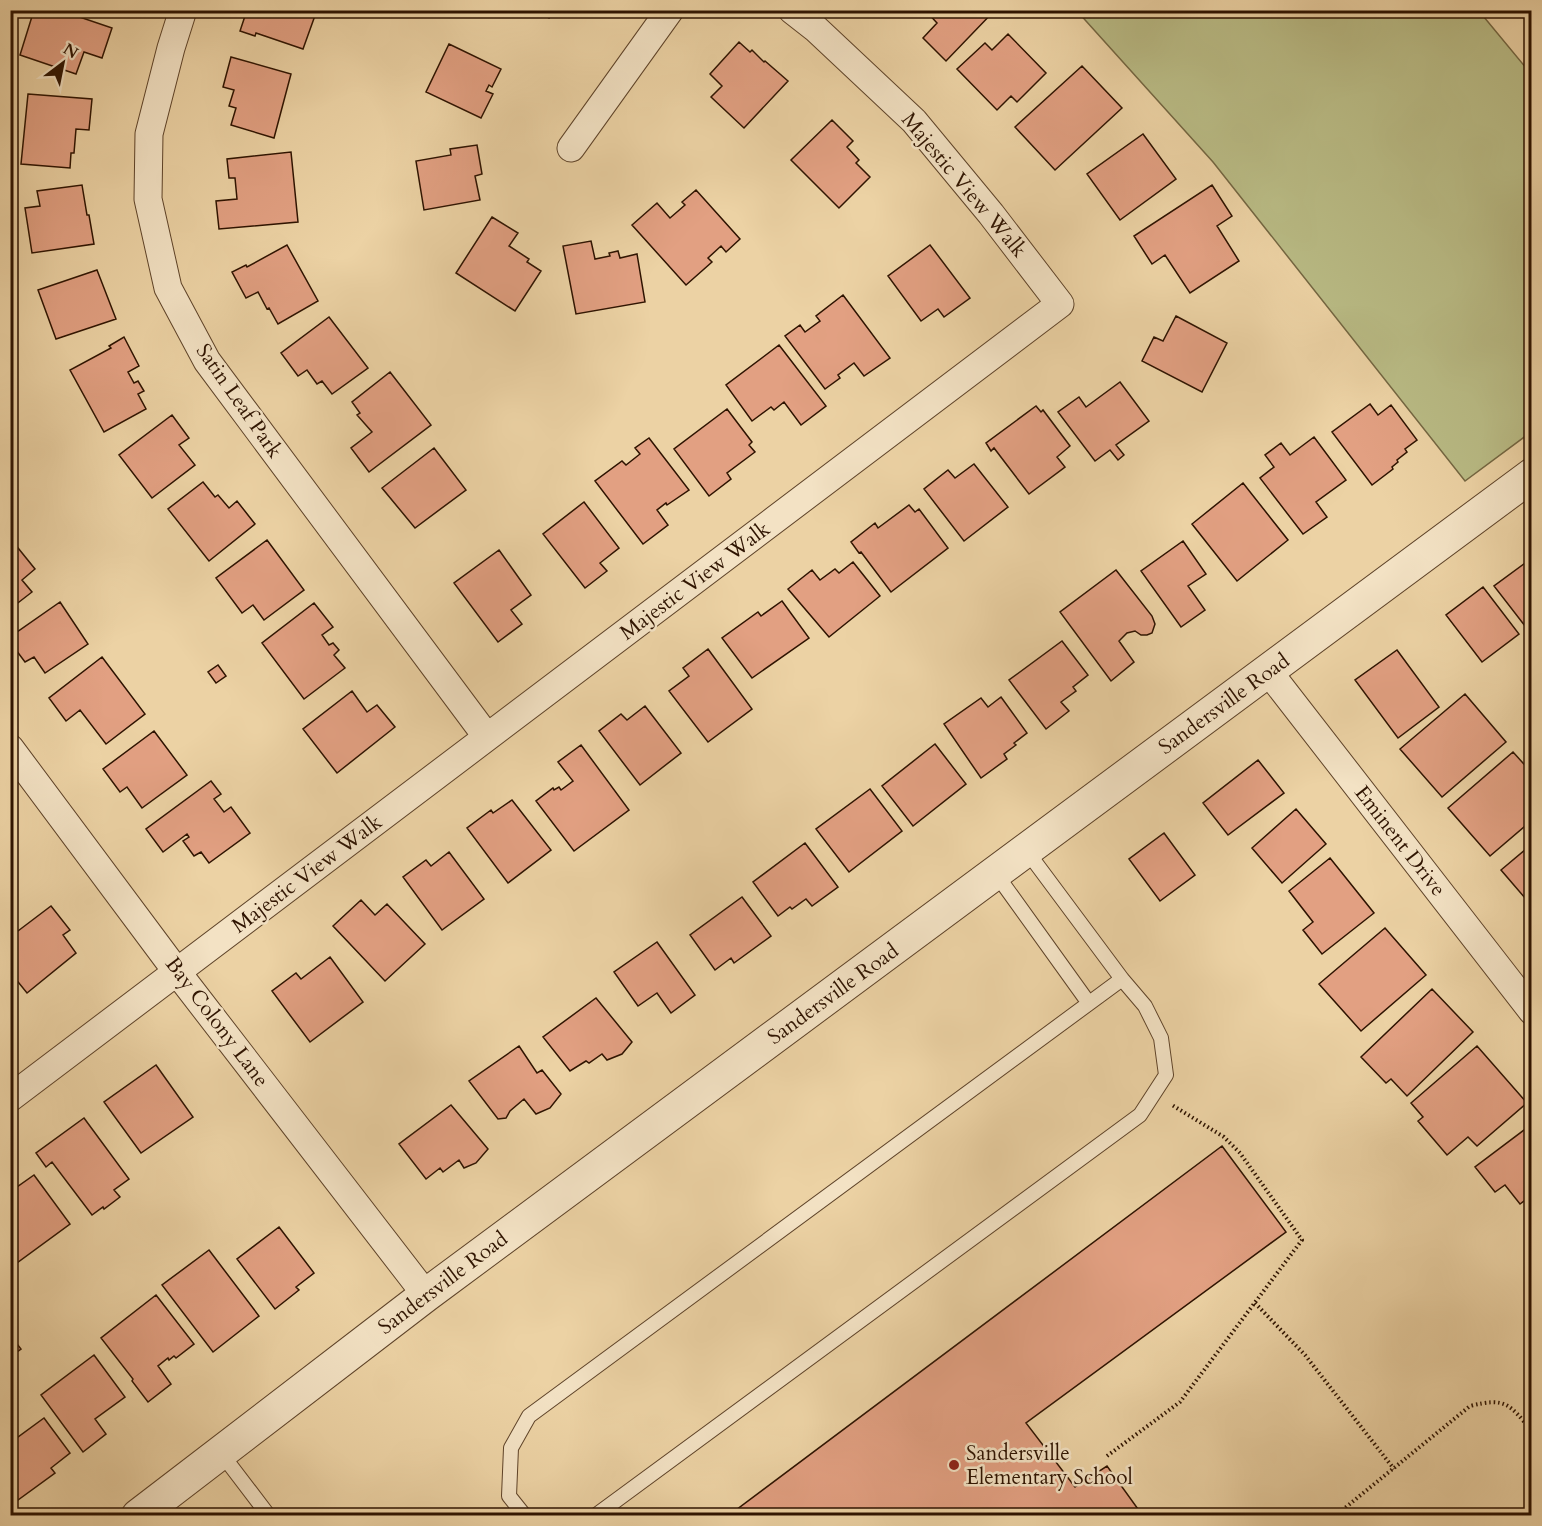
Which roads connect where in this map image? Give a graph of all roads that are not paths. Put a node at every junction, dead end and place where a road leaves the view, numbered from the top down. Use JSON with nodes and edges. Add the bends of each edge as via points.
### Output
{"nodes":[{"id":1,"x":183,"y":10,"type":"edge"},
{"id":2,"x":670,"y":10,"type":"edge"},
{"id":3,"x":792,"y":10,"type":"edge"},
{"id":4,"x":571,"y":148,"type":"dead end"},
{"id":5,"x":1532,"y":475,"type":"edge"},
{"id":6,"x":1268,"y":671,"type":"junction"},
{"id":7,"x":488,"y":737,"type":"junction"},
{"id":8,"x":10,"y":748,"type":"edge"},
{"id":9,"x":1026,"y":850,"type":"junction"},
{"id":10,"x":996,"y":874,"type":"junction"},
{"id":11,"x":177,"y":972,"type":"junction"},
{"id":12,"x":1122,"y":979,"type":"junction"},
{"id":13,"x":1088,"y":1002,"type":"junction"},
{"id":14,"x":1532,"y":1011,"type":"edge"},
{"id":15,"x":10,"y":1098,"type":"edge"},
{"id":16,"x":426,"y":1295,"type":"junction"},
{"id":17,"x":220,"y":1453,"type":"junction"},
{"id":18,"x":138,"y":1515,"type":"edge"},
{"id":19,"x":269,"y":1515,"type":"edge"},
{"id":20,"x":525,"y":1515,"type":"edge"},
{"id":21,"x":595,"y":1515,"type":"edge"}],
"edges":[{"from":1,"to":7,"type":"street","name":"Satin Leaf Park","via":[[149,134],[148,199],[168,288],[207,361]]},
{"from":2,"to":4,"type":"street"},
{"from":3,"to":7,"type":"street","name":"Majestic View Walk","via":[[914,121],[1060,304]]},
{"from":5,"to":6,"type":"street","name":"Sandersville Road"},
{"from":6,"to":9,"type":"street","name":"Sandersville Road"},
{"from":6,"to":14,"type":"street","name":"Eminent Drive"},
{"from":7,"to":11,"type":"street","name":"Majestic View Walk"},
{"from":8,"to":11,"type":"street","name":"Bay Colony Lane"},
{"from":9,"to":10,"type":"street","name":"Sandersville Road"},
{"from":9,"to":12,"type":"lane"},
{"from":10,"to":13,"type":"lane"},
{"from":10,"to":16,"type":"street","name":"Sandersville Road"},
{"from":11,"to":15,"type":"street","name":"Majestic View Walk"},
{"from":11,"to":16,"type":"street","name":"Bay Colony Lane"},
{"from":12,"to":13,"type":"lane"},
{"from":12,"to":21,"type":"lane","via":[[1145,1006],[1161,1038],[1166,1075],[1140,1115]]},
{"from":13,"to":20,"type":"lane","via":[[530,1416],[511,1448],[509,1496]]},
{"from":16,"to":17,"type":"street","name":"Sandersville Road"},
{"from":17,"to":18,"type":"street","name":"Sandersville Road"},
{"from":17,"to":19,"type":"lane"}]}
